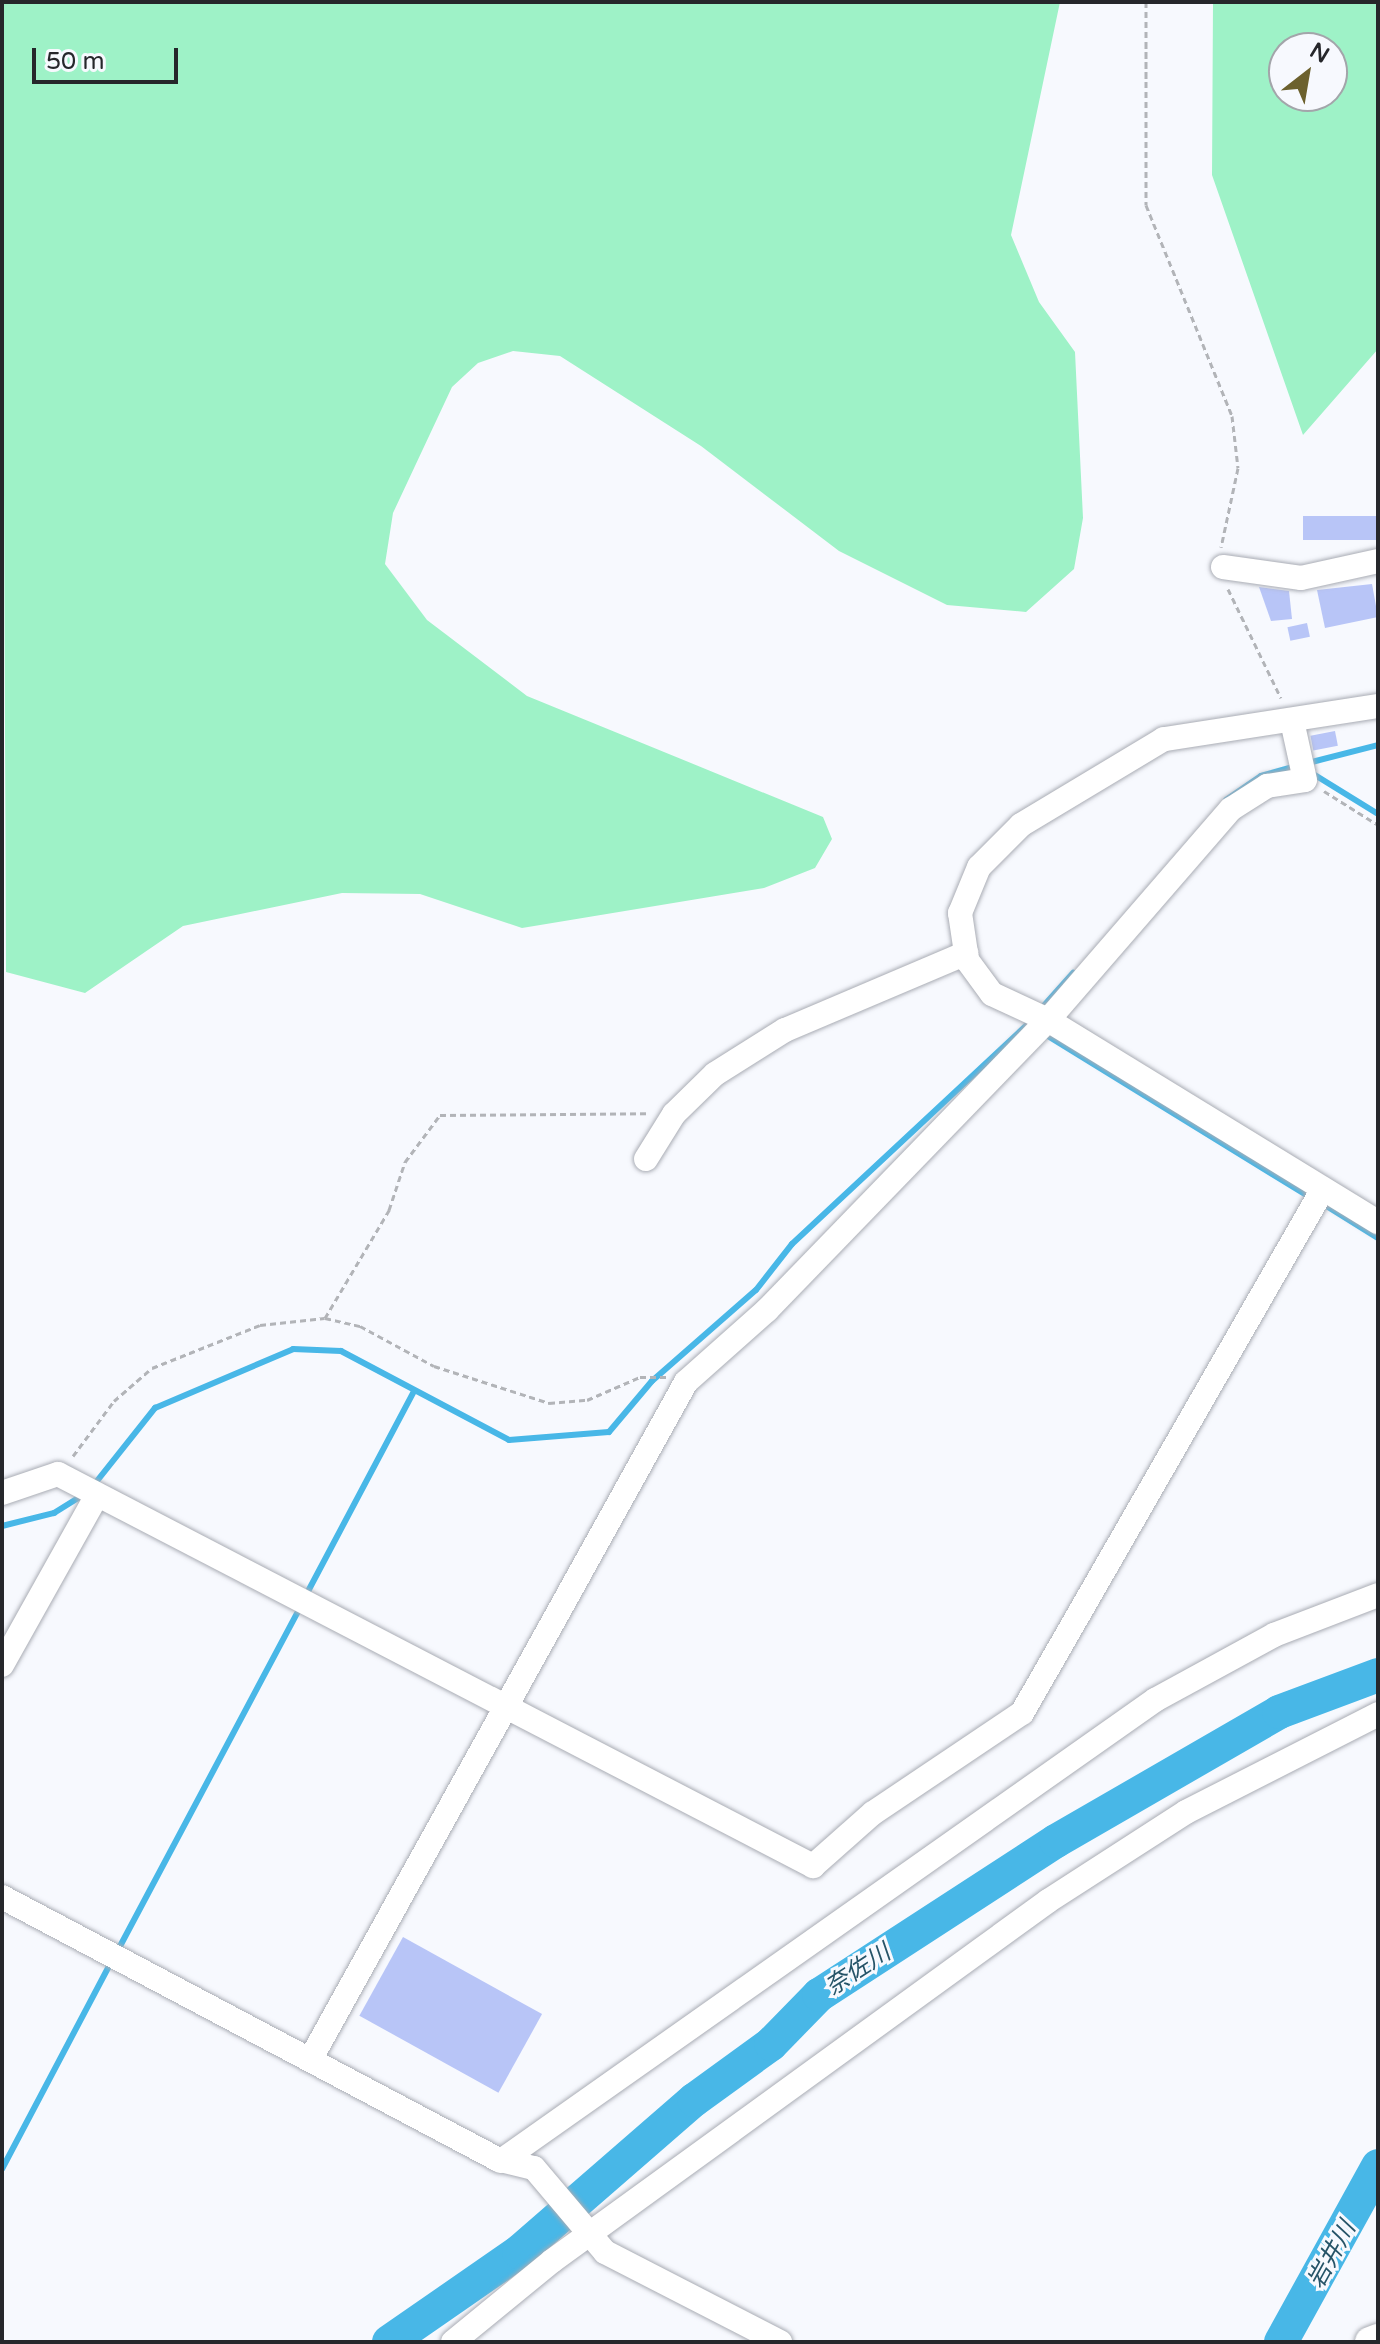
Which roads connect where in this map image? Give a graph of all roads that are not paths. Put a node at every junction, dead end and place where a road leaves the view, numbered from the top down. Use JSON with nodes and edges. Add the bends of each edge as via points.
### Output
{"nodes":[{"id":1,"x":1378,"y":561,"type":"edge"},
{"id":2,"x":1223,"y":567,"type":"road end"},
{"id":3,"x":1378,"y":706,"type":"edge"},
{"id":4,"x":1292,"y":721,"type":"junction"},
{"id":5,"x":966,"y":953,"type":"junction"},
{"id":6,"x":1048,"y":1020,"type":"junction"},
{"id":7,"x":646,"y":1159,"type":"dead end"},
{"id":8,"x":1323,"y":1189,"type":"junction"},
{"id":9,"x":1378,"y":1222,"type":"edge"},
{"id":10,"x":2,"y":1493,"type":"edge"},
{"id":11,"x":96,"y":1497,"type":"junction"},
{"id":12,"x":1378,"y":1595,"type":"edge"},
{"id":13,"x":2,"y":1665,"type":"edge"},
{"id":14,"x":503,"y":1710,"type":"junction"},
{"id":15,"x":1378,"y":1714,"type":"edge"},
{"id":16,"x":2,"y":1897,"type":"edge"},
{"id":17,"x":310,"y":2060,"type":"junction"},
{"id":18,"x":501,"y":2161,"type":"junction"},
{"id":19,"x":587,"y":2233,"type":"junction"},
{"id":20,"x":1378,"y":2339,"type":"edge"},
{"id":21,"x":453,"y":2342,"type":"edge"},
{"id":22,"x":780,"y":2342,"type":"edge"},
{"id":23,"x":1370,"y":2342,"type":"edge"}],
"edges":[{"from":1,"to":2,"type":"street","via":[[1301,578]]},
{"from":3,"to":4,"type":"street"},
{"from":4,"to":5,"type":"street","via":[[1164,739],[1021,825],[979,867],[967,892],[960,913]]},
{"from":4,"to":6,"type":"street","via":[[1305,780],[1267,786],[1231,809]]},
{"from":5,"to":6,"type":"street","via":[[992,994]]},
{"from":5,"to":7,"type":"street","via":[[785,1030],[715,1074],[674,1114]]},
{"from":6,"to":8,"type":"street"},
{"from":6,"to":14,"type":"street","via":[[767,1310],[686,1382]]},
{"from":8,"to":9,"type":"street"},
{"from":8,"to":14,"type":"street","via":[[1022,1713],[873,1813],[813,1866]]},
{"from":10,"to":11,"type":"street","via":[[58,1474]]},
{"from":11,"to":13,"type":"street"},
{"from":11,"to":14,"type":"street"},
{"from":12,"to":18,"type":"street","via":[[1274,1635],[1155,1700]]},
{"from":14,"to":17,"type":"street"},
{"from":15,"to":19,"type":"street","via":[[1186,1812],[1048,1901]]},
{"from":16,"to":17,"type":"street"},
{"from":17,"to":18,"type":"street"},
{"from":18,"to":19,"type":"street","via":[[534,2168]]},
{"from":19,"to":21,"type":"street"},
{"from":19,"to":22,"type":"street","via":[[605,2252]]},
{"from":20,"to":23,"type":"main road"}]}
